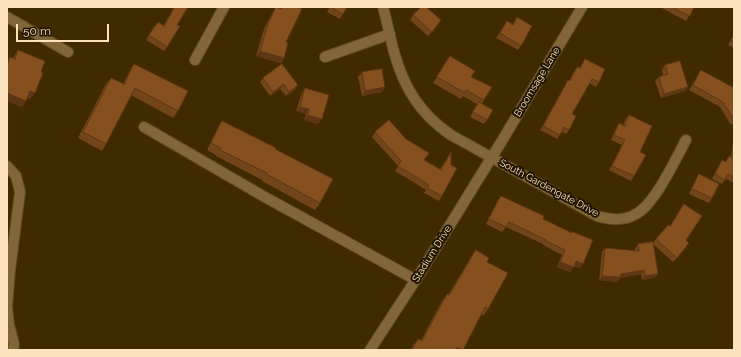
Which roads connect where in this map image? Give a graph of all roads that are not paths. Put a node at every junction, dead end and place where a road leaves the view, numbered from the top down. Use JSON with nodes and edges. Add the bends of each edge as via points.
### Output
{"nodes":[{"id":1,"x":224,"y":7,"type":"edge"},
{"id":2,"x":383,"y":7,"type":"edge"},
{"id":3,"x":582,"y":7,"type":"edge"},
{"id":4,"x":7,"y":17,"type":"edge"},
{"id":5,"x":390,"y":34,"type":"junction"},
{"id":6,"x":68,"y":52,"type":"dead end"},
{"id":7,"x":325,"y":57,"type":"dead end"},
{"id":8,"x":195,"y":60,"type":"dead end"},
{"id":9,"x":144,"y":127,"type":"dead end"},
{"id":10,"x":686,"y":140,"type":"dead end"},
{"id":11,"x":491,"y":157,"type":"junction"},
{"id":12,"x":7,"y":166,"type":"edge"},
{"id":13,"x":416,"y":280,"type":"junction"},
{"id":14,"x":7,"y":307,"type":"edge"},
{"id":15,"x":14,"y":350,"type":"edge"},
{"id":16,"x":370,"y":350,"type":"edge"}],
"edges":[{"from":1,"to":8,"type":"street"},
{"from":2,"to":5,"type":"street","name":"South Gardengate Drive"},
{"from":3,"to":11,"type":"street","name":"Broomsage Lane"},
{"from":4,"to":6,"type":"street"},
{"from":5,"to":7,"type":"street"},
{"from":5,"to":11,"type":"street","name":"South Gardengate Drive","via":[[402,77],[414,100],[430,120]]},
{"from":9,"to":13,"type":"street"},
{"from":10,"to":11,"type":"street","name":"South Gardengate Drive","via":[[648,204],[636,214],[617,220],[597,216]]},
{"from":11,"to":13,"type":"street","name":"Stadium Drive"},
{"from":12,"to":14,"type":"street","via":[[16,176],[20,192]]},
{"from":13,"to":16,"type":"street","name":"Stadium Drive"},
{"from":14,"to":15,"type":"street"}]}
